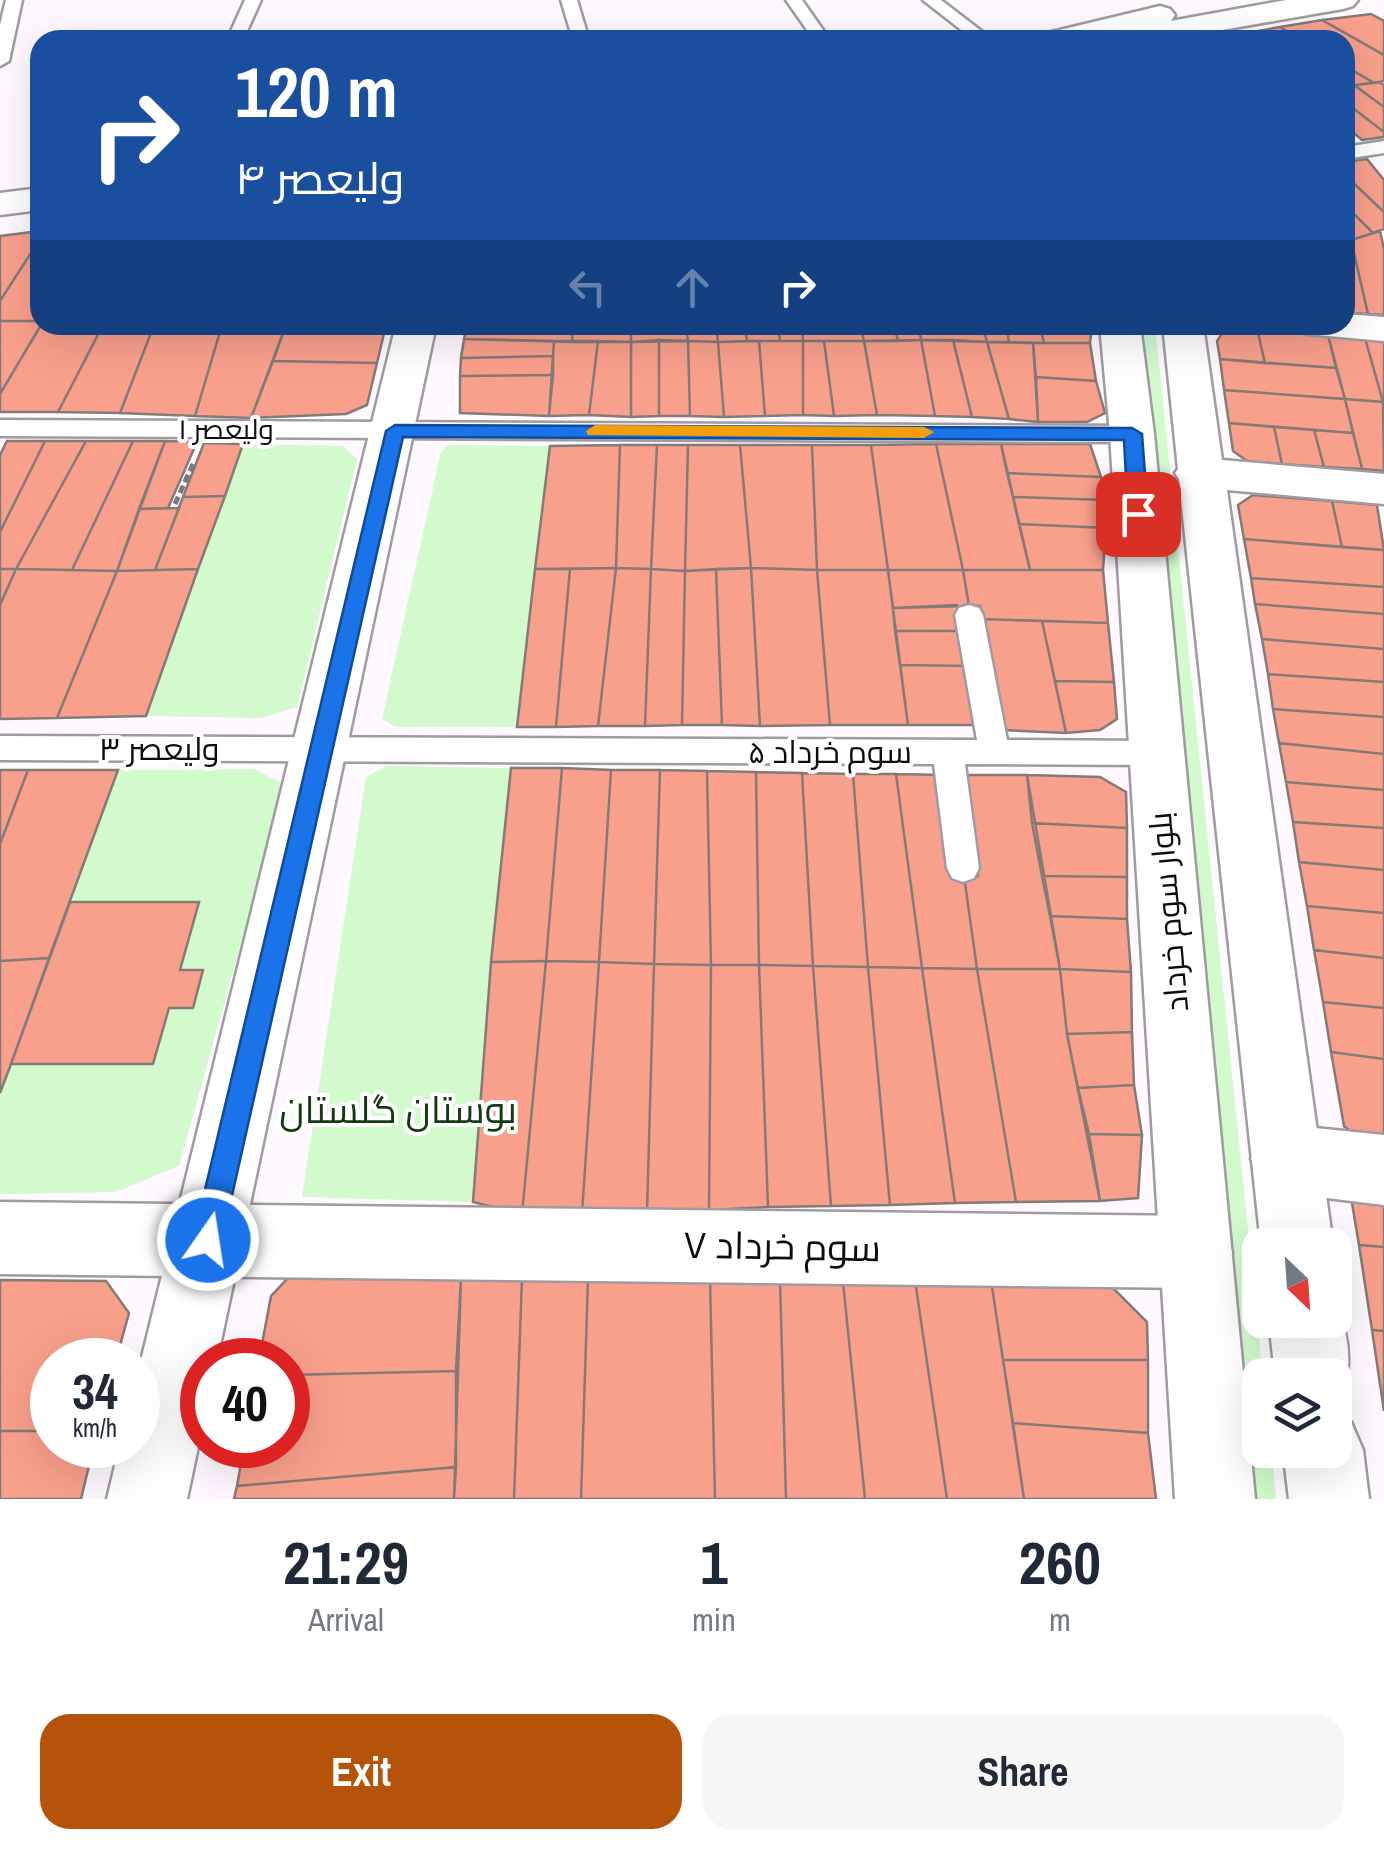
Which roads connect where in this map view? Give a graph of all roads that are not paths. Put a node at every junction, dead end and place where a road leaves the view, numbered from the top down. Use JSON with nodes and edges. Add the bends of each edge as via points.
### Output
{"nodes":[{"id":1,"x":14,"y":0,"type":"edge"},
{"id":2,"x":253,"y":0,"type":"edge"},
{"id":3,"x":568,"y":0,"type":"edge"},
{"id":4,"x":794,"y":0,"type":"edge"},
{"id":5,"x":931,"y":0,"type":"edge"},
{"id":6,"x":1247,"y":0,"type":"edge"},
{"id":7,"x":1343,"y":0,"type":"edge"},
{"id":8,"x":1120,"y":23,"type":"edge"},
{"id":9,"x":240,"y":30,"type":"edge"},
{"id":10,"x":578,"y":30,"type":"edge"},
{"id":11,"x":815,"y":30,"type":"edge"},
{"id":12,"x":972,"y":30,"type":"edge"},
{"id":13,"x":1054,"y":30,"type":"edge"},
{"id":14,"x":1093,"y":30,"type":"edge"},
{"id":15,"x":0,"y":61,"type":"edge"},
{"id":16,"x":1384,"y":146,"type":"edge"},
{"id":17,"x":1355,"y":150,"type":"edge"},
{"id":18,"x":30,"y":200,"type":"edge"},
{"id":19,"x":0,"y":204,"type":"edge"},
{"id":20,"x":1355,"y":327,"type":"edge"},
{"id":21,"x":1384,"y":329,"type":"edge"},
{"id":22,"x":414,"y":335,"type":"edge"},
{"id":23,"x":1121,"y":335,"type":"edge"},
{"id":24,"x":1184,"y":335,"type":"edge"},
{"id":25,"x":0,"y":428,"type":"edge"},
{"id":26,"x":395,"y":431,"type":"junction"},
{"id":27,"x":1132,"y":434,"type":"junction"},
{"id":28,"x":1198,"y":473,"type":"junction"},
{"id":29,"x":1384,"y":489,"type":"edge"},
{"id":30,"x":969,"y":615,"type":"dead end"},
{"id":31,"x":0,"y":748,"type":"edge"},
{"id":32,"x":319,"y":748,"type":"junction"},
{"id":33,"x":506,"y":748,"type":"joint"},
{"id":34,"x":948,"y":752,"type":"junction"},
{"id":35,"x":994,"y":752,"type":"junction"},
{"id":36,"x":1155,"y":753,"type":"junction"},
{"id":37,"x":963,"y":868,"type":"dead end"},
{"id":38,"x":1286,"y":1159,"type":"junction"},
{"id":39,"x":1384,"y":1170,"type":"edge"},
{"id":40,"x":1295,"y":1228,"type":"edge"},
{"id":41,"x":0,"y":1238,"type":"edge"},
{"id":42,"x":208,"y":1240,"type":"junction"},
{"id":43,"x":1196,"y":1252,"type":"junction"},
{"id":44,"x":1325,"y":1468,"type":"edge"},
{"id":45,"x":147,"y":1499,"type":"edge"},
{"id":46,"x":1215,"y":1499,"type":"edge"},
{"id":47,"x":1329,"y":1499,"type":"edge"}],
"edges":[{"from":1,"to":15,"type":"lane"},
{"from":2,"to":9,"type":"lane"},
{"from":3,"to":10,"type":"lane"},
{"from":4,"to":11,"type":"lane"},
{"from":5,"to":12,"type":"lane"},
{"from":6,"to":8,"type":"main road"},
{"from":7,"to":8,"type":"main road","via":[[1208,21]]},
{"from":8,"to":13,"type":"main road","via":[[1072,20]]},
{"from":8,"to":14,"type":"main road"},
{"from":16,"to":17,"type":"lane"},
{"from":18,"to":19,"type":"main road"},
{"from":20,"to":21,"type":"main road"},
{"from":22,"to":26,"type":"main road"},
{"from":23,"to":27,"type":"main road","name":"بلوار سوم خرداد"},
{"from":24,"to":28,"type":"main road"},
{"from":25,"to":26,"type":"lane","name":"ولیعصر ۱"},
{"from":26,"to":27,"type":"lane","name":"ولیعصر ۱"},
{"from":26,"to":32,"type":"main road"},
{"from":27,"to":36,"type":"main road","name":"بلوار سوم خرداد"},
{"from":28,"to":29,"type":"main road"},
{"from":28,"to":38,"type":"main road"},
{"from":30,"to":35,"type":"lane"},
{"from":31,"to":32,"type":"lane","name":"ولیعصر ۳"},
{"from":32,"to":33,"type":"lane","name":"ولیعصر ۳"},
{"from":32,"to":42,"type":"main road"},
{"from":33,"to":34,"type":"lane","name":"سوم خرداد ۵"},
{"from":34,"to":35,"type":"lane","name":"سوم خرداد ۵"},
{"from":34,"to":37,"type":"lane"},
{"from":35,"to":36,"type":"lane","name":"سوم خرداد ۵"},
{"from":36,"to":43,"type":"main road","name":"بلوار سوم خرداد"},
{"from":38,"to":39,"type":"main road"},
{"from":38,"to":40,"type":"main road"},
{"from":41,"to":42,"type":"main road","name":"سوم خرداد ۷"},
{"from":42,"to":43,"type":"main road","name":"سوم خرداد ۷"},
{"from":42,"to":45,"type":"main road"},
{"from":43,"to":46,"type":"main road","name":"بلوار سوم خرداد"},
{"from":44,"to":47,"type":"main road"}]}
